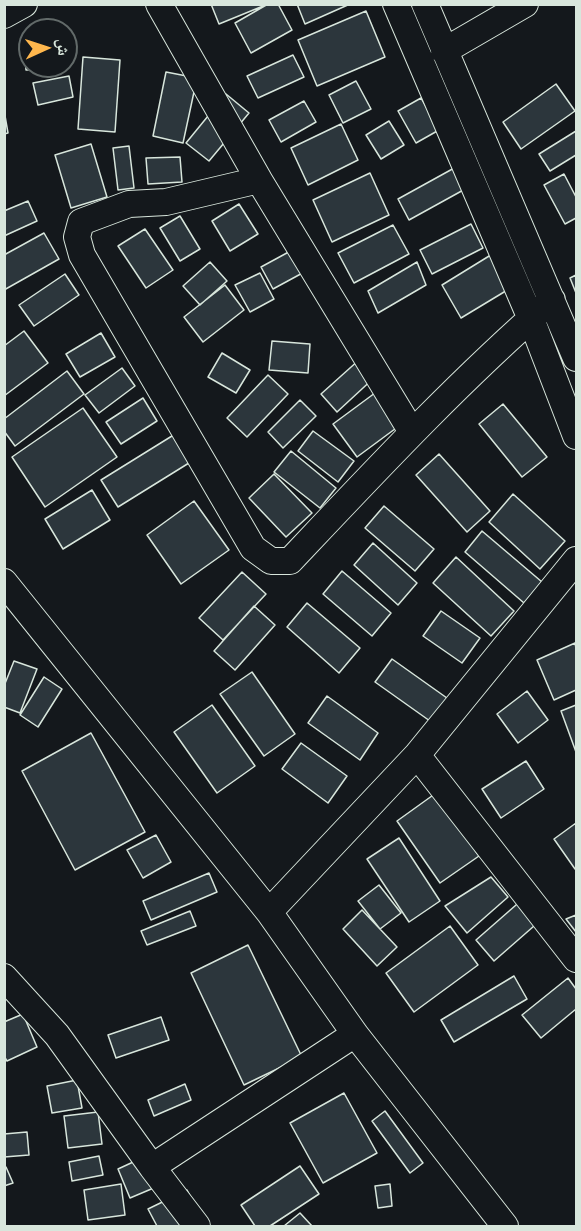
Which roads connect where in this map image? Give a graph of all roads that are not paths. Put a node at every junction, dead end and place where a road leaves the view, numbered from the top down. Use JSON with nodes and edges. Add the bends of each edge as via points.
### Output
{"nodes":[{"id":1,"x":24,"y":4,"type":"edge"},
{"id":2,"x":159,"y":4,"type":"edge"},
{"id":3,"x":396,"y":4,"type":"edge"},
{"id":4,"x":425,"y":4,"type":"edge"},
{"id":5,"x":525,"y":4,"type":"edge"},
{"id":6,"x":4,"y":15,"type":"edge"},
{"id":7,"x":444,"y":51,"type":"junction"},
{"id":8,"x":259,"y":180,"type":"junction"},
{"id":9,"x":552,"y":300,"type":"junction"},
{"id":10,"x":531,"y":319,"type":"junction"},
{"id":11,"x":576,"y":358,"type":"edge"},
{"id":12,"x":412,"y":432,"type":"junction"},
{"id":13,"x":576,"y":436,"type":"edge"},
{"id":14,"x":576,"y":560,"type":"edge"},
{"id":15,"x":4,"y":582,"type":"edge"},
{"id":16,"x":417,"y":755,"type":"junction"},
{"id":17,"x":269,"y":912,"type":"junction"},
{"id":18,"x":576,"y":959,"type":"edge"},
{"id":19,"x":4,"y":976,"type":"edge"},
{"id":20,"x":355,"y":1034,"type":"junction"},
{"id":21,"x":152,"y":1167,"type":"junction"},
{"id":22,"x":197,"y":1227,"type":"edge"},
{"id":23,"x":505,"y":1227,"type":"edge"}],
"edges":[{"from":1,"to":6,"type":"street"},
{"from":2,"to":8,"type":"street"},
{"from":3,"to":10,"type":"street"},
{"from":4,"to":7,"type":"street"},
{"from":5,"to":7,"type":"street"},
{"from":7,"to":9,"type":"street"},
{"from":8,"to":12,"type":"street"},
{"from":8,"to":12,"type":"street","via":[[166,202],[129,204],[81,222],[77,237],[82,255],[253,548],[271,561],[290,561]]},
{"from":9,"to":10,"type":"street"},
{"from":9,"to":11,"type":"street"},
{"from":10,"to":12,"type":"street"},
{"from":10,"to":13,"type":"street"},
{"from":14,"to":16,"type":"street"},
{"from":15,"to":17,"type":"street"},
{"from":16,"to":17,"type":"street"},
{"from":16,"to":18,"type":"street"},
{"from":17,"to":20,"type":"street"},
{"from":19,"to":21,"type":"street","via":[[57,1035]]},
{"from":20,"to":21,"type":"street"},
{"from":20,"to":23,"type":"street"},
{"from":21,"to":22,"type":"street"}]}
